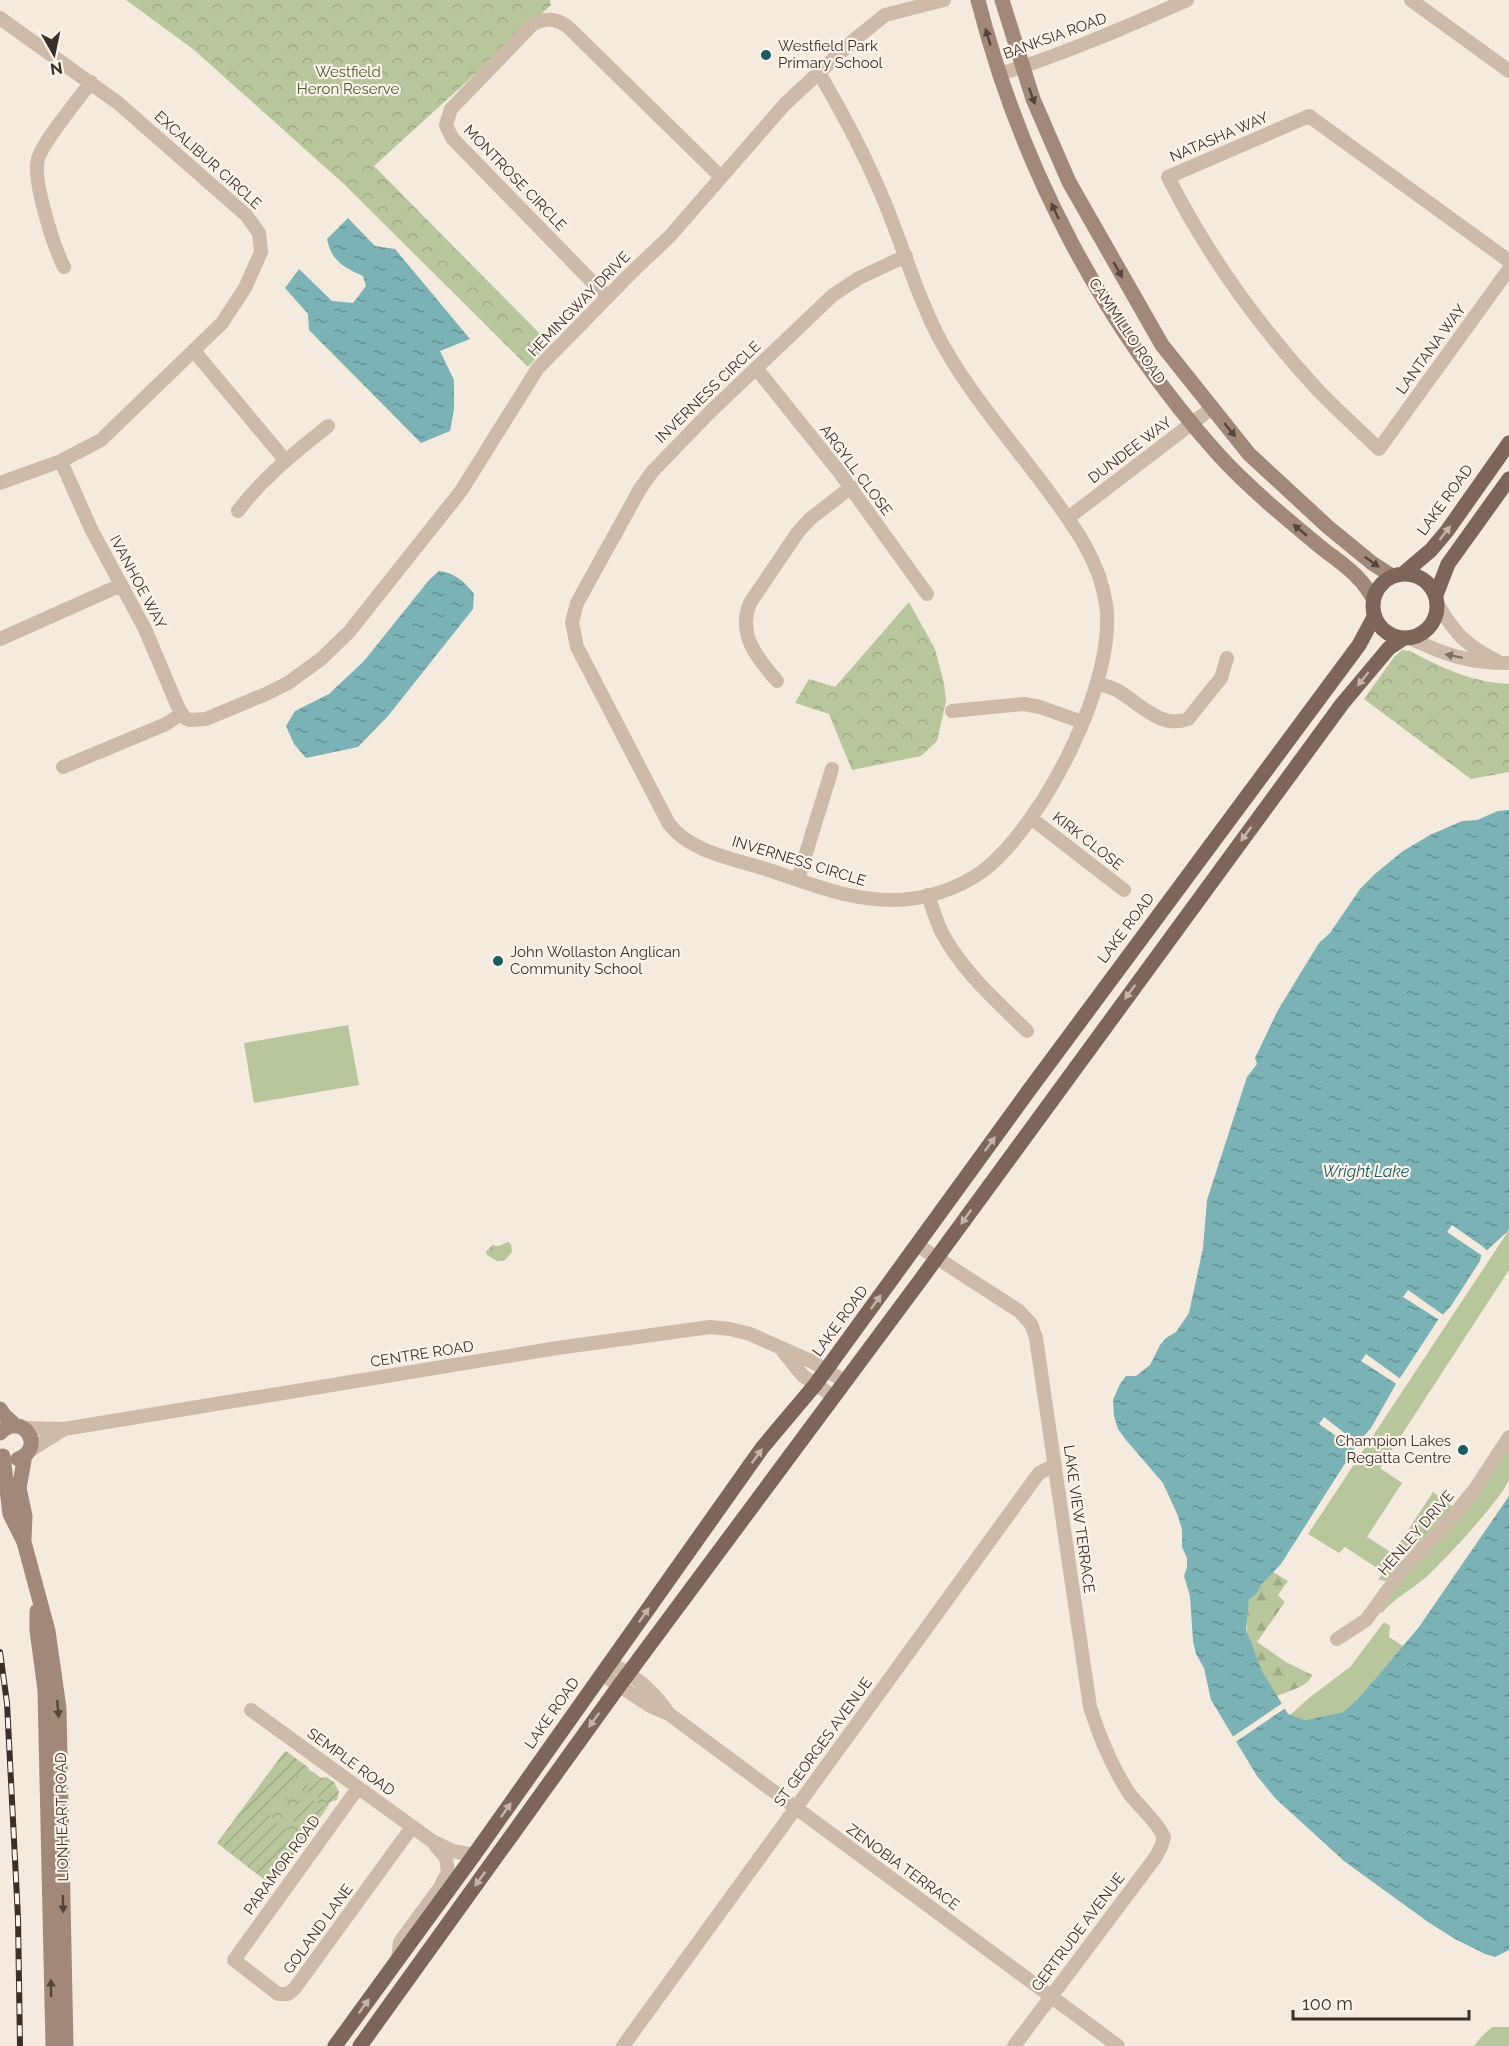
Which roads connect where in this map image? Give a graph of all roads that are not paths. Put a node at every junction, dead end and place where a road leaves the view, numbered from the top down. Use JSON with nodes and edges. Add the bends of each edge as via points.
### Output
{"nodes":[{"id":1,"x":944,"y":0,"type":"edge"},
{"id":2,"x":978,"y":0,"type":"edge"},
{"id":3,"x":1002,"y":0,"type":"edge"},
{"id":4,"x":1187,"y":0,"type":"edge"},
{"id":5,"x":1421,"y":3,"type":"edge"},
{"id":6,"x":0,"y":18,"type":"edge"},
{"id":7,"x":1022,"y":67,"type":"junction"},
{"id":8,"x":1509,"y":71,"type":"edge"},
{"id":9,"x":819,"y":73,"type":"junction"},
{"id":10,"x":1000,"y":74,"type":"junction"},
{"id":11,"x":90,"y":82,"type":"junction"},
{"id":12,"x":722,"y":177,"type":"junction"},
{"id":13,"x":906,"y":256,"type":"junction"},
{"id":14,"x":1509,"y":261,"type":"edge"},
{"id":15,"x":64,"y":267,"type":"dead end"},
{"id":16,"x":1509,"y":269,"type":"edge"},
{"id":17,"x":608,"y":297,"type":"junction"},
{"id":18,"x":194,"y":351,"type":"junction"},
{"id":19,"x":756,"y":368,"type":"junction"},
{"id":20,"x":1212,"y":408,"type":"junction"},
{"id":21,"x":1193,"y":423,"type":"junction"},
{"id":22,"x":328,"y":426,"type":"dead end"},
{"id":23,"x":1509,"y":442,"type":"edge"},
{"id":24,"x":1379,"y":449,"type":"joint"},
{"id":25,"x":285,"y":459,"type":"junction"},
{"id":26,"x":61,"y":461,"type":"junction"},
{"id":27,"x":1509,"y":479,"type":"edge"},
{"id":28,"x":0,"y":483,"type":"edge"},
{"id":29,"x":850,"y":488,"type":"junction"},
{"id":30,"x":238,"y":511,"type":"dead end"},
{"id":31,"x":1068,"y":518,"type":"junction"},
{"id":32,"x":1398,"y":575,"type":"junction"},
{"id":33,"x":121,"y":585,"type":"junction"},
{"id":34,"x":927,"y":594,"type":"dead end"},
{"id":35,"x":1373,"y":598,"type":"junction"},
{"id":36,"x":1437,"y":600,"type":"junction"},
{"id":37,"x":1374,"y":617,"type":"junction"},
{"id":38,"x":1407,"y":638,"type":"junction"},
{"id":39,"x":0,"y":639,"type":"edge"},
{"id":40,"x":1227,"y":658,"type":"dead end"},
{"id":41,"x":1505,"y":663,"type":"edge"},
{"id":42,"x":777,"y":681,"type":"dead end"},
{"id":43,"x":1097,"y":683,"type":"junction"},
{"id":44,"x":952,"y":711,"type":"dead end"},
{"id":45,"x":183,"y":716,"type":"junction"},
{"id":46,"x":1082,"y":722,"type":"junction"},
{"id":47,"x":63,"y":767,"type":"dead end"},
{"id":48,"x":832,"y":769,"type":"dead end"},
{"id":49,"x":1031,"y":818,"type":"junction"},
{"id":50,"x":798,"y":879,"type":"junction"},
{"id":51,"x":1124,"y":890,"type":"dead end"},
{"id":52,"x":928,"y":895,"type":"junction"},
{"id":53,"x":1027,"y":1031,"type":"dead end"},
{"id":54,"x":917,"y":1245,"type":"junction"},
{"id":55,"x":936,"y":1257,"type":"junction"},
{"id":56,"x":782,"y":1350,"type":"junction"},
{"id":57,"x":826,"y":1370,"type":"junction"},
{"id":58,"x":844,"y":1381,"type":"junction"},
{"id":59,"x":815,"y":1385,"type":"junction"},
{"id":60,"x":833,"y":1396,"type":"junction"},
{"id":61,"x":0,"y":1409,"type":"edge"},
{"id":62,"x":20,"y":1427,"type":"junction"},
{"id":63,"x":64,"y":1429,"type":"junction"},
{"id":64,"x":0,"y":1433,"type":"edge"},
{"id":65,"x":1509,"y":1437,"type":"edge"},
{"id":66,"x":27,"y":1453,"type":"junction"},
{"id":67,"x":2,"y":1454,"type":"edge"},
{"id":68,"x":1054,"y":1464,"type":"junction"},
{"id":69,"x":24,"y":1542,"type":"junction"},
{"id":70,"x":37,"y":1590,"type":"junction"},
{"id":71,"x":1337,"y":1639,"type":"dead end"},
{"id":72,"x":606,"y":1668,"type":"junction"},
{"id":73,"x":628,"y":1673,"type":"junction"},
{"id":74,"x":619,"y":1686,"type":"junction"},
{"id":75,"x":251,"y":1710,"type":"dead end"},
{"id":76,"x":669,"y":1714,"type":"junction"},
{"id":77,"x":358,"y":1788,"type":"junction"},
{"id":78,"x":795,"y":1809,"type":"junction"},
{"id":79,"x":412,"y":1827,"type":"junction"},
{"id":80,"x":1164,"y":1837,"type":"joint"},
{"id":81,"x":432,"y":1841,"type":"junction"},
{"id":82,"x":474,"y":1855,"type":"junction"},
{"id":83,"x":398,"y":1959,"type":"junction"},
{"id":84,"x":234,"y":1960,"type":"joint"},
{"id":85,"x":1050,"y":1996,"type":"junction"},
{"id":86,"x":53,"y":2046,"type":"edge"},
{"id":87,"x":66,"y":2046,"type":"edge"},
{"id":88,"x":334,"y":2046,"type":"edge"},
{"id":89,"x":360,"y":2046,"type":"edge"},
{"id":90,"x":623,"y":2046,"type":"edge"},
{"id":91,"x":1014,"y":2046,"type":"edge"},
{"id":92,"x":1118,"y":2046,"type":"edge"}],
"edges":[{"from":1,"to":9,"type":"street","name":"HEMINGWAY DRIVE","via":[[885,15]]},
{"from":10,"to":2,"type":"main road","name":"CAMMILLO ROAD","one_way":true},
{"from":3,"to":7,"type":"main road","name":"CAMMILLO ROAD"},
{"from":4,"to":7,"type":"street","name":"BANKSIA ROAD"},
{"from":5,"to":8,"type":"street"},
{"from":6,"to":11,"type":"street","name":"EXCALIBUR CIRCLE"},
{"from":7,"to":10,"type":"street","name":"BANKSIA ROAD"},
{"from":7,"to":20,"type":"main road","name":"CAMMILLO ROAD","one_way":true,"via":[[1069,182],[1103,245],[1162,345]]},
{"from":9,"to":12,"type":"street","name":"HEMINGWAY DRIVE","via":[[785,104]]},
{"from":9,"to":13,"type":"street","name":"INVERNESS CIRCLE","via":[[868,165]]},
{"from":21,"to":10,"type":"main road","name":"CAMMILLO ROAD","one_way":true,"via":[[1125,332],[1089,274],[1040,177]]},
{"from":11,"to":15,"type":"street","via":[[44,146],[37,162],[37,178]]},
{"from":11,"to":18,"type":"street","name":"EXCALIBUR CIRCLE","via":[[246,215],[259,233],[261,252],[245,288],[222,323]]},
{"from":12,"to":17,"type":"street","name":"HEMINGWAY DRIVE"},
{"from":12,"to":17,"type":"street","name":"MONTROSE CIRCLE","via":[[567,26],[554,20],[533,24],[451,109],[446,125],[452,138]]},
{"from":13,"to":19,"type":"street","name":"INVERNESS CIRCLE","via":[[843,287]]},
{"from":13,"to":31,"type":"street","name":"INVERNESS CIRCLE","via":[[935,330],[962,375]]},
{"from":14,"to":24,"type":"street","name":"NATASHA WAY","via":[[1309,116],[1168,177],[1234,288],[1257,318],[1318,389]]},
{"from":16,"to":24,"type":"street","name":"LANTANA WAY"},
{"from":17,"to":45,"type":"street","name":"HEMINGWAY DRIVE","via":[[538,368],[461,492],[337,645],[305,671],[266,694],[206,719],[190,720]]},
{"from":18,"to":25,"type":"street"},
{"from":18,"to":26,"type":"street","name":"EXCALIBUR CIRCLE","via":[[101,440]]},
{"from":19,"to":29,"type":"street","name":"ARGYLL CLOSE"},
{"from":19,"to":50,"type":"street","name":"INVERNESS CIRCLE","via":[[665,457],[640,489],[577,603],[572,630],[580,654],[677,834],[705,849]]},
{"from":20,"to":21,"type":"street","name":"DUNDEE WAY"},
{"from":20,"to":32,"type":"main road","name":"CAMMILLO ROAD","one_way":true,"via":[[1249,454],[1328,527],[1372,563]]},
{"from":21,"to":31,"type":"street","name":"DUNDEE WAY"},
{"from":35,"to":21,"type":"main road","name":"CAMMILLO ROAD","one_way":true,"via":[[1359,578],[1264,499]]},
{"from":22,"to":25,"type":"street"},
{"from":32,"to":23,"type":"main road","name":"LAKE ROAD","one_way":true,"via":[[1431,550],[1447,531]]},
{"from":25,"to":30,"type":"street"},
{"from":26,"to":28,"type":"street","name":"EXCALIBUR CIRCLE"},
{"from":26,"to":33,"type":"street","name":"IVANHOE WAY","via":[[91,530]]},
{"from":27,"to":36,"type":"main road","via":[[1448,564]]},
{"from":29,"to":34,"type":"street","name":"ARGYLL CLOSE"},
{"from":29,"to":42,"type":"street","via":[[798,532],[750,603],[748,638],[759,660]]},
{"from":31,"to":43,"type":"street","name":"INVERNESS CIRCLE","via":[[1094,559],[1106,601],[1107,638]]},
{"from":32,"to":35,"type":"main road","via":[[1384,581]]},
{"from":32,"to":36,"type":"main road","via":[[1423,579]]},
{"from":33,"to":39,"type":"street"},
{"from":33,"to":45,"type":"street","name":"IVANHOE WAY","via":[[146,629]]},
{"from":35,"to":37,"type":"main road"},
{"from":36,"to":38,"type":"main road","via":[[1433,623]]},
{"from":36,"to":41,"type":"street","via":[[1459,636],[1472,648]]},
{"from":37,"to":38,"type":"main road","via":[[1386,633]]},
{"from":54,"to":37,"type":"main road","name":"LAKE ROAD","one_way":true,"via":[[1359,645]]},
{"from":41,"to":38,"type":"street","one_way":true,"via":[[1443,654]]},
{"from":38,"to":55,"type":"main road","one_way":true,"via":[[1389,648],[1342,705]]},
{"from":40,"to":43,"type":"street","via":[[1221,678],[1188,719],[1182,721],[1164,721],[1118,690]]},
{"from":43,"to":46,"type":"street","name":"INVERNESS CIRCLE"},
{"from":44,"to":46,"type":"street","via":[[1023,704]]},
{"from":45,"to":47,"type":"street"},
{"from":46,"to":49,"type":"street","name":"INVERNESS CIRCLE"},
{"from":48,"to":50,"type":"street"},
{"from":49,"to":51,"type":"street","name":"KIRK CLOSE"},
{"from":49,"to":52,"type":"street","name":"INVERNESS CIRCLE","via":[[988,867],[958,885]]},
{"from":50,"to":52,"type":"street","name":"INVERNESS CIRCLE","via":[[879,900]]},
{"from":52,"to":53,"type":"street","via":[[940,930],[966,970]]},
{"from":54,"to":55,"type":"street","name":"LAKE VIEW TERRACE"},
{"from":57,"to":54,"type":"main road","name":"LAKE ROAD","one_way":true},
{"from":55,"to":58,"type":"main road"},
{"from":55,"to":68,"type":"street","name":"LAKE VIEW TERRACE","via":[[1019,1311],[1031,1324]]},
{"from":56,"to":57,"type":"street","name":"CENTRE ROAD"},
{"from":56,"to":59,"type":"street","name":"CENTRE ROAD","via":[[802,1377]]},
{"from":56,"to":63,"type":"street","name":"CENTRE ROAD","via":[[750,1334],[710,1327]]},
{"from":57,"to":58,"type":"street","name":"CENTRE ROAD"},
{"from":57,"to":59,"type":"main road","name":"LAKE ROAD"},
{"from":58,"to":60,"type":"main road"},
{"from":59,"to":60,"type":"street","name":"CENTRE ROAD"},
{"from":72,"to":59,"type":"main road","name":"LAKE ROAD","one_way":true,"via":[[762,1448]]},
{"from":60,"to":73,"type":"main road"},
{"from":61,"to":62,"type":"main road"},
{"from":62,"to":63,"type":"street","name":"CENTRE ROAD"},
{"from":62,"to":64,"type":"main road","via":[[6,1427]]},
{"from":62,"to":66,"type":"main road","via":[[30,1436]]},
{"from":63,"to":66,"type":"street","name":"CENTRE ROAD"},
{"from":65,"to":71,"type":"street","name":"HENLEY DRIVE","via":[[1475,1489],[1401,1572],[1366,1620]]},
{"from":66,"to":67,"type":"main road","via":[[12,1460]]},
{"from":66,"to":69,"type":"main road","name":"LIONHEART ROAD","via":[[19,1488],[25,1516]]},
{"from":67,"to":69,"type":"main road","name":"LIONHEART ROAD","via":[[10,1514]]},
{"from":68,"to":78,"type":"street","name":"ST GEORGES AVENUE","via":[[1039,1473]]},
{"from":68,"to":80,"type":"street","name":"LAKE VIEW TERRACE","via":[[1090,1707],[1112,1764]]},
{"from":69,"to":70,"type":"main road","name":"LIONHEART ROAD"},
{"from":86,"to":70,"type":"main road","name":"LIONHEART ROAD","one_way":true,"via":[[45,1690],[37,1630]]},
{"from":70,"to":87,"type":"main road","name":"LIONHEART ROAD","one_way":true,"via":[[48,1631],[58,1708]]},
{"from":72,"to":73,"type":"street","name":"ZENOBIA TERRACE"},
{"from":72,"to":74,"type":"street","name":"ZENOBIA TERRACE"},
{"from":82,"to":72,"type":"main road","name":"LAKE ROAD","one_way":true},
{"from":73,"to":74,"type":"main road"},
{"from":73,"to":76,"type":"street","name":"ZENOBIA TERRACE","via":[[658,1697]]},
{"from":74,"to":76,"type":"street","name":"ZENOBIA TERRACE"},
{"from":74,"to":89,"type":"main road","one_way":true},
{"from":75,"to":77,"type":"street","name":"SEMPLE ROAD"},
{"from":76,"to":78,"type":"street","name":"ZENOBIA TERRACE"},
{"from":77,"to":79,"type":"street","name":"SEMPLE ROAD"},
{"from":77,"to":84,"type":"street","name":"PARAMOR ROAD"},
{"from":78,"to":85,"type":"street","name":"ZENOBIA TERRACE"},
{"from":78,"to":90,"type":"street","name":"ST GEORGES AVENUE"},
{"from":79,"to":81,"type":"street","name":"SEMPLE ROAD"},
{"from":79,"to":84,"type":"street","name":"GOLAND LANE","via":[[292,1992],[278,1994]]},
{"from":80,"to":85,"type":"street","name":"GERTRUDE AVENUE","via":[[1155,1857]]},
{"from":81,"to":82,"type":"street","name":"SEMPLE ROAD"},
{"from":81,"to":83,"type":"street","name":"SEMPLE ROAD","via":[[447,1858],[448,1872],[400,1942]]},
{"from":82,"to":83,"type":"main road","name":"LAKE ROAD"},
{"from":88,"to":83,"type":"main road","name":"LAKE ROAD","one_way":true},
{"from":85,"to":91,"type":"street","name":"GERTRUDE AVENUE"},
{"from":85,"to":92,"type":"street","name":"ZENOBIA TERRACE"}]}
